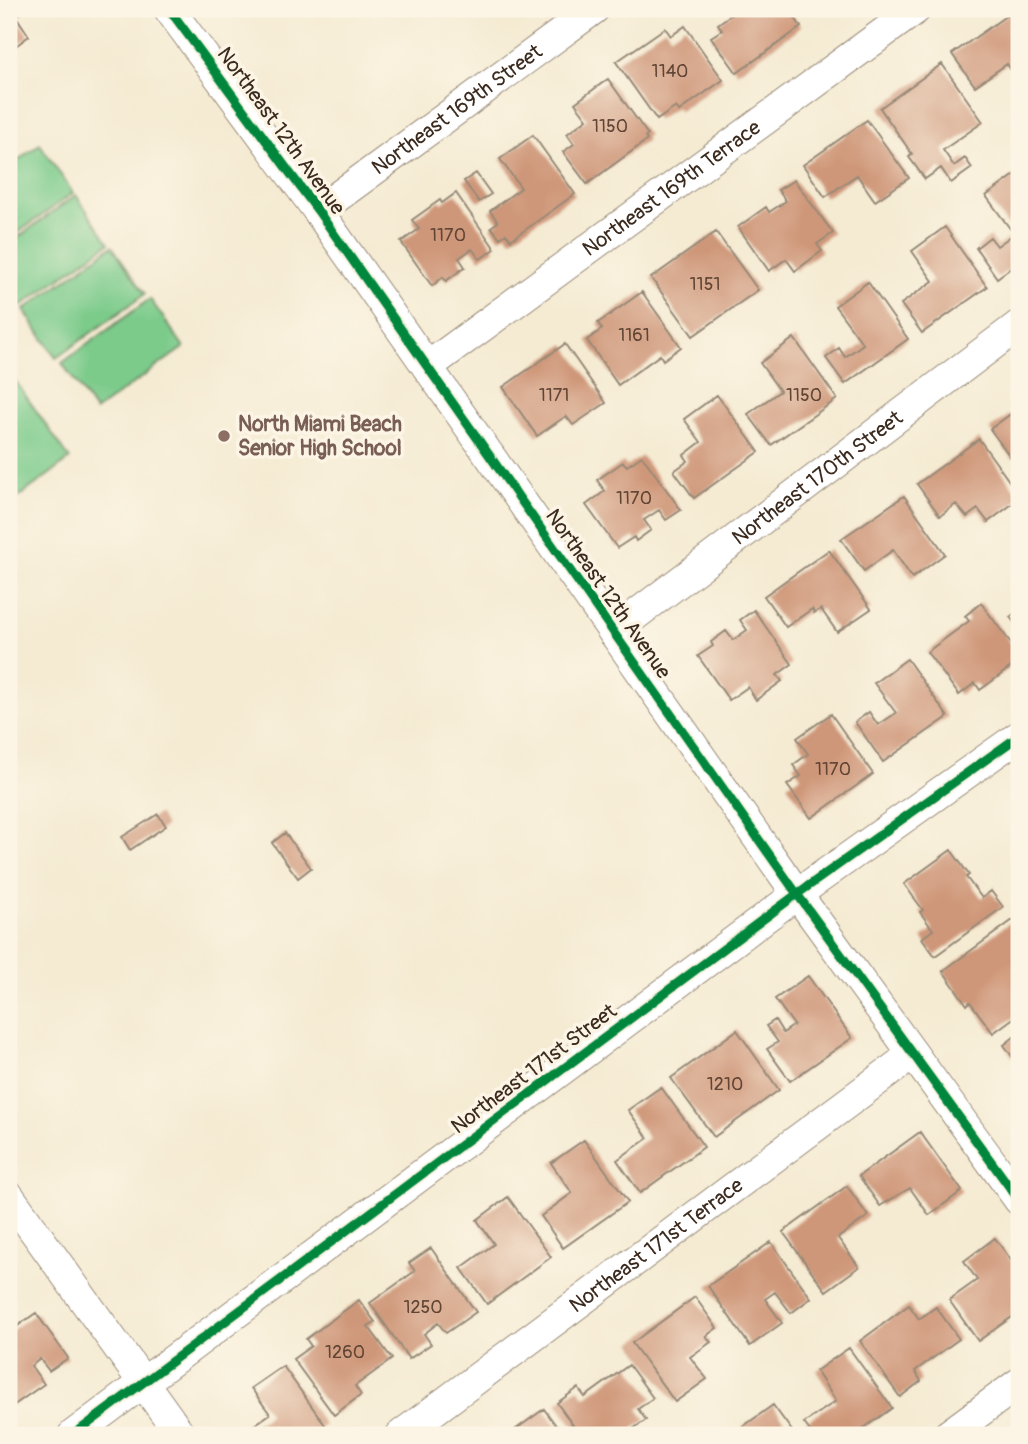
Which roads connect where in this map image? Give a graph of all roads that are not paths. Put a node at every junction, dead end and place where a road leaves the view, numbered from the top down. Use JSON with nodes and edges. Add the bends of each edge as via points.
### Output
{"nodes":[{"id":1,"x":169,"y":9,"type":"edge"},
{"id":2,"x":594,"y":9,"type":"edge"},
{"id":3,"x":916,"y":9,"type":"edge"},
{"id":4,"x":318,"y":211,"type":"junction"},
{"id":5,"x":1019,"y":325,"type":"edge"},
{"id":6,"x":428,"y":367,"type":"junction"},
{"id":7,"x":613,"y":632,"type":"junction"},
{"id":8,"x":1019,"y":736,"type":"edge"},
{"id":9,"x":797,"y":894,"type":"junction"},
{"id":10,"x":914,"y":1054,"type":"junction"},
{"id":11,"x":9,"y":1196,"type":"edge"},
{"id":12,"x":1019,"y":1200,"type":"edge"},
{"id":13,"x":143,"y":1383,"type":"junction"},
{"id":14,"x":1019,"y":1383,"type":"edge"},
{"id":15,"x":73,"y":1435,"type":"edge"},
{"id":16,"x":181,"y":1435,"type":"edge"},
{"id":17,"x":401,"y":1435,"type":"edge"},
{"id":18,"x":948,"y":1435,"type":"edge"}],
"edges":[{"from":1,"to":4,"type":"street","name":"Northeast 12th Avenue"},
{"from":2,"to":4,"type":"street","name":"Northeast 169th Street"},
{"from":3,"to":6,"type":"street","name":"Northeast 169th Terrace"},
{"from":4,"to":6,"type":"street","name":"Northeast 12th Avenue"},
{"from":5,"to":7,"type":"street","name":"Northeast 170th Street"},
{"from":6,"to":7,"type":"street","name":"Northeast 12th Avenue"},
{"from":7,"to":9,"type":"street","name":"Northeast 12th Avenue"},
{"from":8,"to":9,"type":"street","name":"Northeast 171st Street"},
{"from":9,"to":10,"type":"street","name":"Northeast 12th Avenue"},
{"from":9,"to":13,"type":"street","name":"Northeast 171st Street"},
{"from":10,"to":12,"type":"street","name":"Northeast 12th Avenue"},
{"from":10,"to":17,"type":"street","name":"Northeast 171st Terrace"},
{"from":11,"to":13,"type":"street"},
{"from":13,"to":15,"type":"street","name":"Northeast 171st Street"},
{"from":13,"to":16,"type":"street"},
{"from":14,"to":18,"type":"street"}]}
